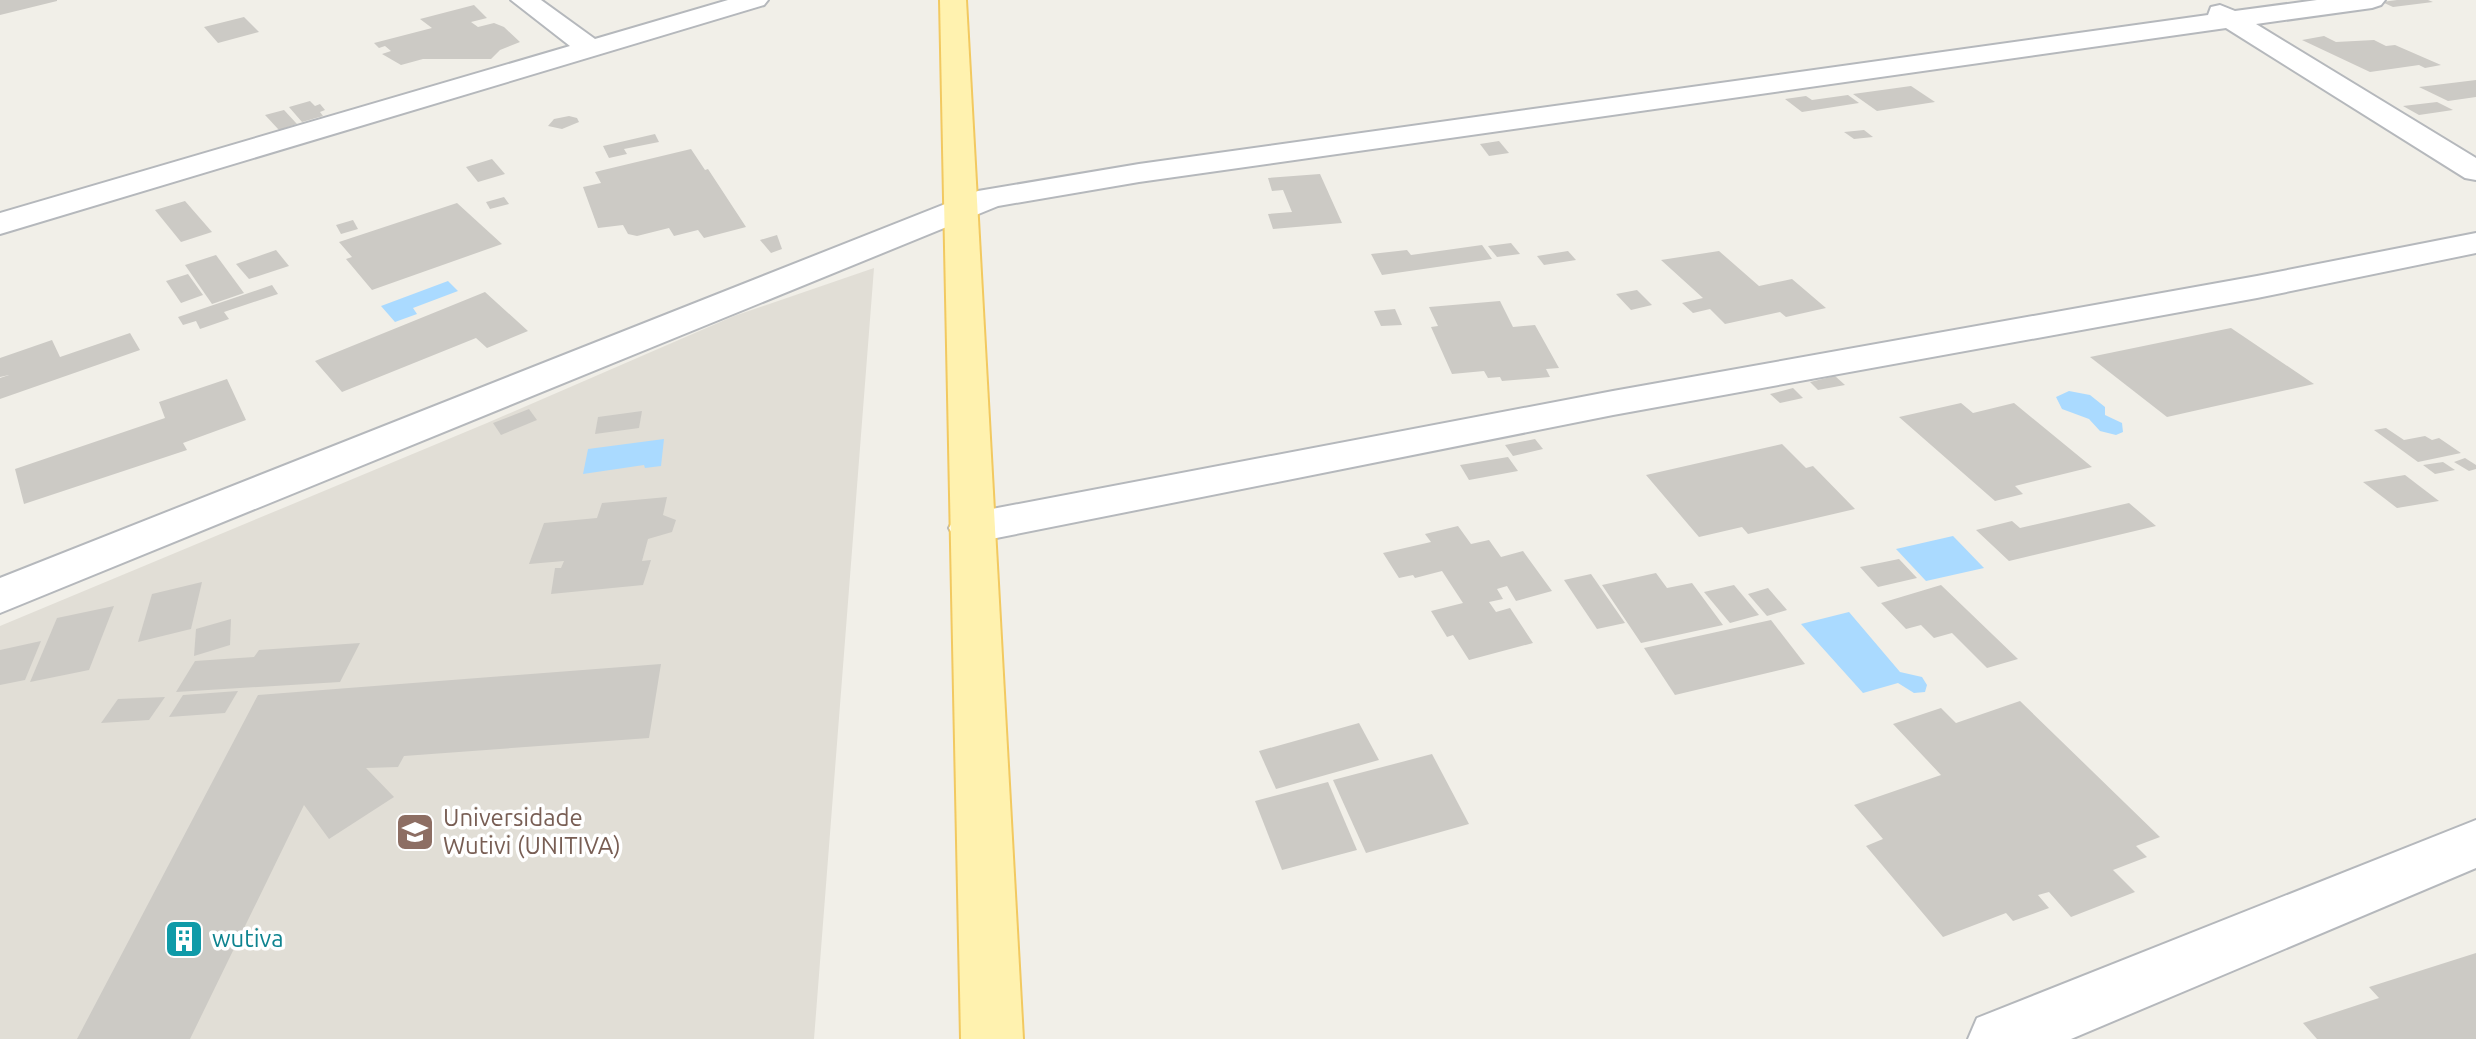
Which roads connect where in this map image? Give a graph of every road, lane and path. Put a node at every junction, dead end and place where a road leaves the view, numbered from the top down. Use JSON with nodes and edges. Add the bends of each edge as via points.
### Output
{"nodes":[{"id":1,"x":524,"y":0,"type":"edge"},
{"id":2,"x":755,"y":0,"type":"edge"},
{"id":3,"x":953,"y":0,"type":"edge"},
{"id":4,"x":2372,"y":0,"type":"edge"},
{"id":5,"x":2215,"y":10,"type":"edge"},
{"id":6,"x":593,"y":50,"type":"junction"},
{"id":7,"x":2476,"y":171,"type":"edge"},
{"id":8,"x":960,"y":208,"type":"junction"},
{"id":9,"x":0,"y":224,"type":"edge"},
{"id":10,"x":2476,"y":243,"type":"edge"},
{"id":11,"x":971,"y":528,"type":"junction"},
{"id":12,"x":0,"y":596,"type":"edge"},
{"id":13,"x":2476,"y":843,"type":"edge"},
{"id":14,"x":992,"y":1039,"type":"edge"},
{"id":15,"x":1999,"y":1039,"type":"edge"}],
"edges":[{"from":1,"to":6,"type":"street"},
{"from":2,"to":6,"type":"street"},
{"from":3,"to":8,"type":"main road"},
{"from":4,"to":5,"type":"street"},
{"from":5,"to":7,"type":"street"},
{"from":5,"to":8,"type":"street","via":[[1031,189]]},
{"from":6,"to":9,"type":"street"},
{"from":8,"to":11,"type":"main road"},
{"from":8,"to":12,"type":"street"},
{"from":10,"to":11,"type":"street"},
{"from":11,"to":14,"type":"main road"},
{"from":13,"to":15,"type":"street"}]}
